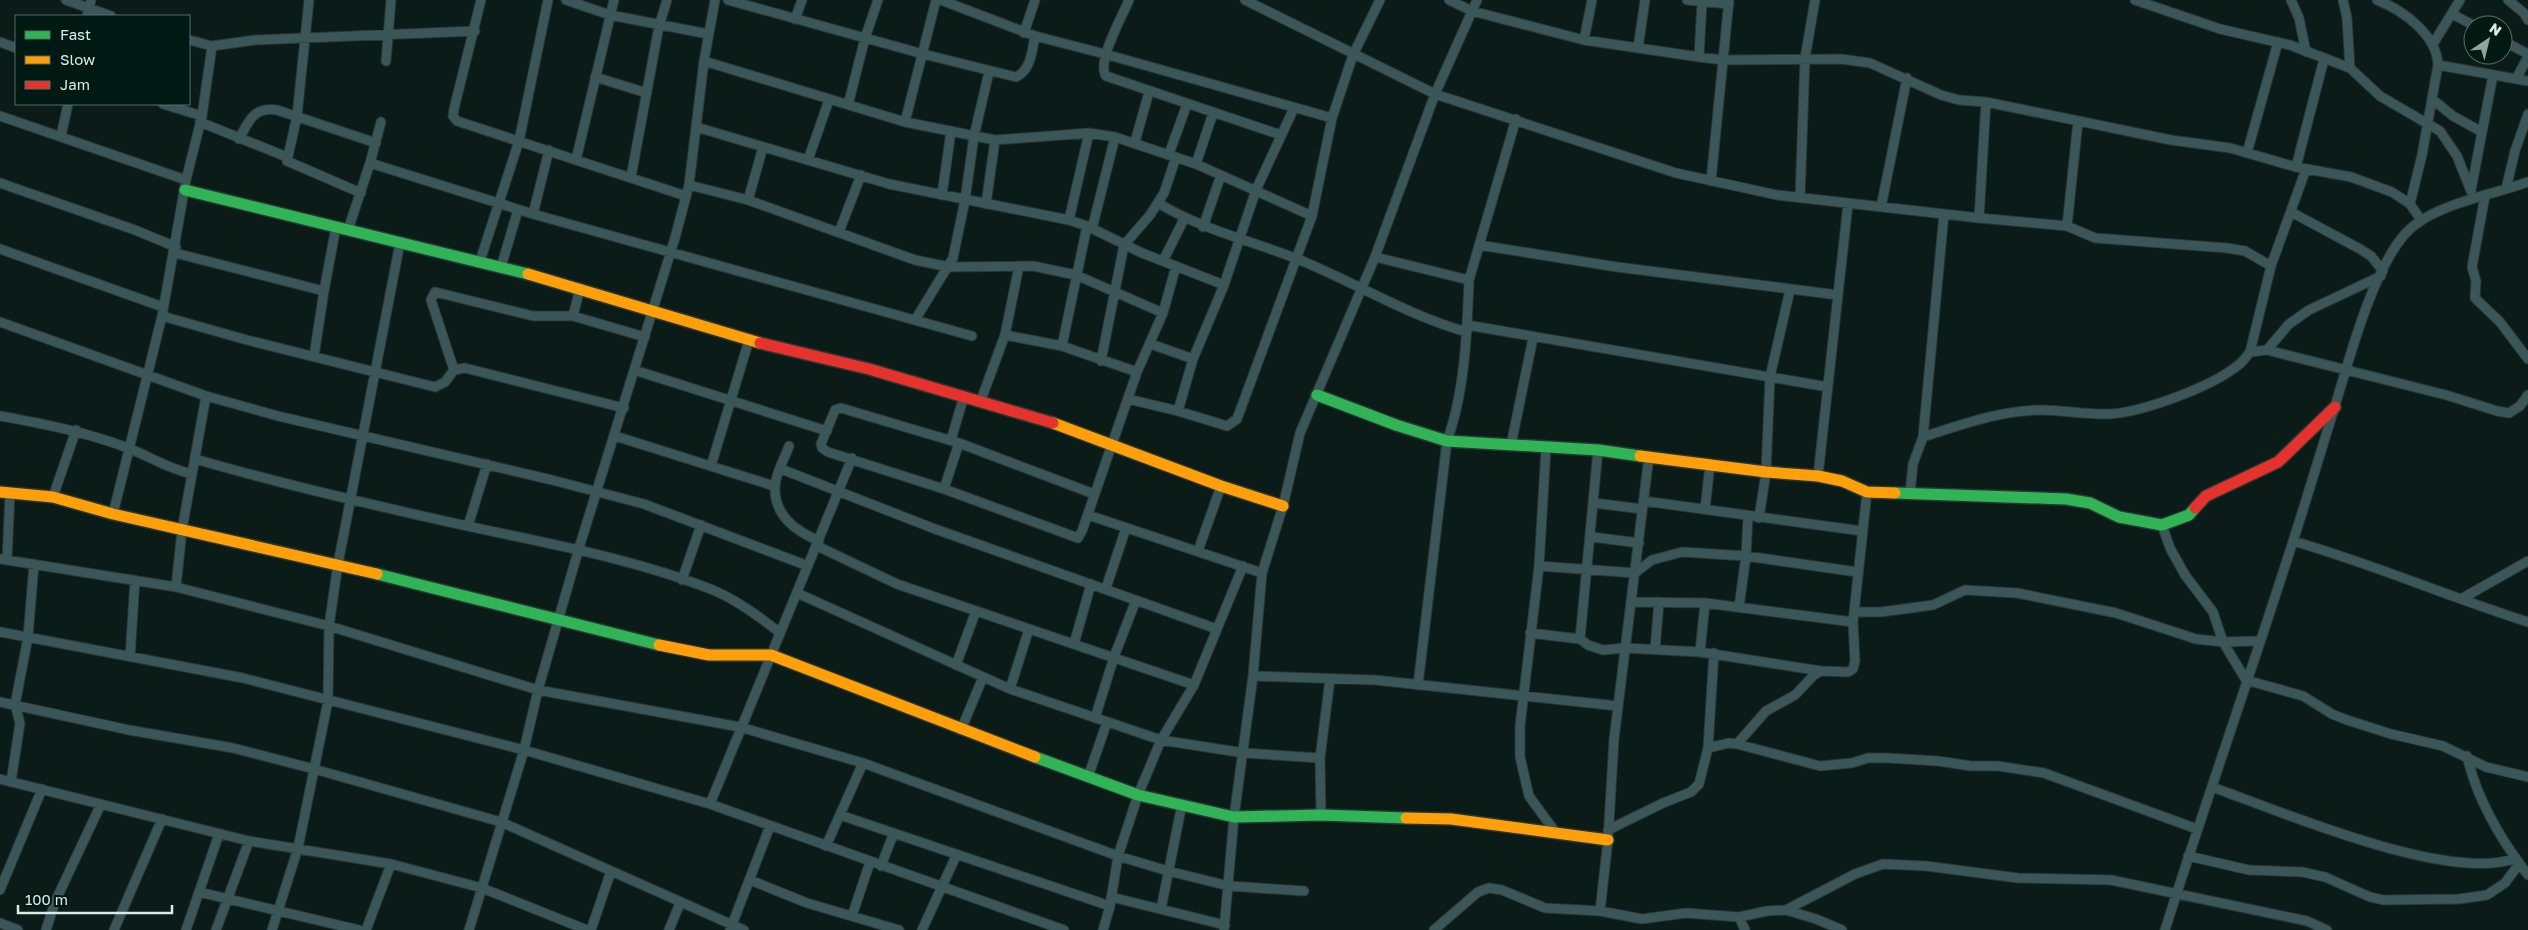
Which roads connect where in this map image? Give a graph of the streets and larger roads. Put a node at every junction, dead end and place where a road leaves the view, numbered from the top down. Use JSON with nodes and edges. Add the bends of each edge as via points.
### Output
{"nodes":[{"id":1,"x":66,"y":0,"type":"edge"},
{"id":2,"x":309,"y":0,"type":"edge"},
{"id":3,"x":391,"y":0,"type":"edge"},
{"id":4,"x":481,"y":0,"type":"edge"},
{"id":5,"x":548,"y":0,"type":"edge"},
{"id":6,"x":566,"y":0,"type":"edge"},
{"id":7,"x":614,"y":0,"type":"edge"},
{"id":8,"x":666,"y":0,"type":"edge"},
{"id":9,"x":715,"y":0,"type":"edge"},
{"id":10,"x":728,"y":0,"type":"edge"},
{"id":11,"x":802,"y":0,"type":"edge"},
{"id":12,"x":878,"y":0,"type":"edge"},
{"id":13,"x":936,"y":0,"type":"edge"},
{"id":14,"x":941,"y":0,"type":"edge"},
{"id":15,"x":1035,"y":0,"type":"edge"},
{"id":16,"x":1130,"y":0,"type":"edge"},
{"id":17,"x":1245,"y":0,"type":"edge"},
{"id":18,"x":1380,"y":0,"type":"edge"},
{"id":19,"x":1449,"y":0,"type":"edge"},
{"id":20,"x":1477,"y":0,"type":"edge"},
{"id":21,"x":1592,"y":0,"type":"edge"},
{"id":22,"x":1646,"y":0,"type":"edge"},
{"id":23,"x":1687,"y":0,"type":"edge"},
{"id":24,"x":1815,"y":0,"type":"edge"},
{"id":25,"x":2135,"y":0,"type":"edge"},
{"id":26,"x":2291,"y":0,"type":"edge"},
{"id":27,"x":2343,"y":0,"type":"edge"},
{"id":28,"x":2377,"y":0,"type":"edge"},
{"id":29,"x":2460,"y":0,"type":"edge"},
{"id":30,"x":2508,"y":0,"type":"edge"},
{"id":31,"x":1702,"y":2,"type":"junction"},
{"id":32,"x":1729,"y":2,"type":"edge"},
{"id":33,"x":754,"y":3,"type":"edge"},
{"id":34,"x":89,"y":8,"type":"edge"},
{"id":35,"x":1472,"y":11,"type":"junction"},
{"id":36,"x":2452,"y":14,"type":"junction"},
{"id":37,"x":108,"y":15,"type":"edge"},
{"id":38,"x":610,"y":15,"type":"junction"},
{"id":39,"x":795,"y":19,"type":"junction"},
{"id":40,"x":2463,"y":20,"type":"edge"},
{"id":41,"x":2528,"y":20,"type":"edge"},
{"id":42,"x":659,"y":26,"type":"junction"},
{"id":43,"x":475,"y":31,"type":"junction"},
{"id":44,"x":1024,"y":33,"type":"junction"},
{"id":45,"x":708,"y":34,"type":"junction"},
{"id":46,"x":389,"y":35,"type":"junction"},
{"id":47,"x":1036,"y":36,"type":"junction"},
{"id":48,"x":865,"y":38,"type":"junction"},
{"id":49,"x":190,"y":40,"type":"edge"},
{"id":50,"x":305,"y":40,"type":"junction"},
{"id":51,"x":1584,"y":40,"type":"junction"},
{"id":52,"x":0,"y":42,"type":"edge"},
{"id":53,"x":2278,"y":42,"type":"junction"},
{"id":54,"x":2433,"y":44,"type":"junction"},
{"id":55,"x":212,"y":46,"type":"junction"},
{"id":56,"x":2513,"y":47,"type":"edge"},
{"id":57,"x":15,"y":48,"type":"edge"},
{"id":58,"x":1638,"y":48,"type":"junction"},
{"id":59,"x":2306,"y":52,"type":"junction"},
{"id":60,"x":923,"y":54,"type":"junction"},
{"id":61,"x":1105,"y":54,"type":"junction"},
{"id":62,"x":1353,"y":54,"type":"junction"},
{"id":63,"x":2528,"y":56,"type":"edge"},
{"id":64,"x":1699,"y":57,"type":"junction"},
{"id":65,"x":1805,"y":58,"type":"junction"},
{"id":66,"x":2324,"y":59,"type":"junction"},
{"id":67,"x":1722,"y":60,"type":"junction"},
{"id":68,"x":386,"y":61,"type":"dead end"},
{"id":69,"x":704,"y":61,"type":"junction"},
{"id":70,"x":2438,"y":65,"type":"junction"},
{"id":71,"x":2350,"y":68,"type":"junction"},
{"id":72,"x":989,"y":72,"type":"junction"},
{"id":73,"x":2493,"y":75,"type":"junction"},
{"id":74,"x":595,"y":76,"type":"junction"},
{"id":75,"x":1907,"y":78,"type":"junction"},
{"id":76,"x":2516,"y":79,"type":"junction"},
{"id":77,"x":2528,"y":81,"type":"edge"},
{"id":78,"x":647,"y":92,"type":"junction"},
{"id":79,"x":1149,"y":92,"type":"junction"},
{"id":80,"x":1435,"y":94,"type":"junction"},
{"id":81,"x":2432,"y":99,"type":"junction"},
{"id":82,"x":829,"y":100,"type":"junction"},
{"id":83,"x":1986,"y":102,"type":"junction"},
{"id":84,"x":848,"y":104,"type":"junction"},
{"id":85,"x":1187,"y":104,"type":"junction"},
{"id":86,"x":68,"y":105,"type":"edge"},
{"id":87,"x":166,"y":105,"type":"edge"},
{"id":88,"x":1294,"y":108,"type":"junction"},
{"id":89,"x":1213,"y":113,"type":"junction"},
{"id":90,"x":2528,"y":114,"type":"edge"},
{"id":91,"x":0,"y":116,"type":"edge"},
{"id":92,"x":297,"y":116,"type":"junction"},
{"id":93,"x":1332,"y":118,"type":"junction"},
{"id":94,"x":201,"y":119,"type":"junction"},
{"id":95,"x":1516,"y":119,"type":"junction"},
{"id":96,"x":2078,"y":121,"type":"junction"},
{"id":97,"x":381,"y":122,"type":"dead end"},
{"id":98,"x":905,"y":122,"type":"junction"},
{"id":99,"x":2428,"y":122,"type":"junction"},
{"id":100,"x":696,"y":127,"type":"junction"},
{"id":101,"x":951,"y":131,"type":"junction"},
{"id":102,"x":2482,"y":132,"type":"junction"},
{"id":103,"x":1089,"y":133,"type":"junction"},
{"id":104,"x":1281,"y":135,"type":"junction"},
{"id":105,"x":61,"y":136,"type":"junction"},
{"id":106,"x":974,"y":136,"type":"junction"},
{"id":107,"x":1115,"y":137,"type":"junction"},
{"id":108,"x":239,"y":139,"type":"junction"},
{"id":109,"x":995,"y":140,"type":"junction"},
{"id":110,"x":518,"y":141,"type":"junction"},
{"id":111,"x":376,"y":142,"type":"junction"},
{"id":112,"x":1135,"y":142,"type":"junction"},
{"id":113,"x":763,"y":147,"type":"junction"},
{"id":114,"x":550,"y":150,"type":"junction"},
{"id":115,"x":2247,"y":153,"type":"junction"},
{"id":116,"x":1173,"y":156,"type":"junction"},
{"id":117,"x":287,"y":157,"type":"junction"},
{"id":118,"x":576,"y":160,"type":"junction"},
{"id":119,"x":808,"y":160,"type":"junction"},
{"id":120,"x":370,"y":163,"type":"junction"},
{"id":121,"x":1196,"y":164,"type":"junction"},
{"id":122,"x":2296,"y":167,"type":"junction"},
{"id":123,"x":2306,"y":169,"type":"junction"},
{"id":124,"x":861,"y":175,"type":"junction"},
{"id":125,"x":1221,"y":175,"type":"junction"},
{"id":126,"x":631,"y":177,"type":"junction"},
{"id":127,"x":1711,"y":181,"type":"junction"},
{"id":128,"x":2528,"y":182,"type":"edge"},
{"id":129,"x":0,"y":183,"type":"edge"},
{"id":130,"x":186,"y":185,"type":"junction"},
{"id":131,"x":689,"y":185,"type":"junction"},
{"id":132,"x":1256,"y":190,"type":"junction"},
{"id":133,"x":2506,"y":190,"type":"junction"},
{"id":134,"x":2471,"y":191,"type":"junction"},
{"id":135,"x":361,"y":193,"type":"junction"},
{"id":136,"x":686,"y":196,"type":"junction"},
{"id":137,"x":942,"y":196,"type":"junction"},
{"id":138,"x":2485,"y":196,"type":"junction"},
{"id":139,"x":1800,"y":198,"type":"junction"},
{"id":140,"x":748,"y":200,"type":"junction"},
{"id":141,"x":965,"y":200,"type":"junction"},
{"id":142,"x":2469,"y":201,"type":"junction"},
{"id":143,"x":1158,"y":203,"type":"junction"},
{"id":144,"x":498,"y":204,"type":"junction"},
{"id":145,"x":986,"y":204,"type":"junction"},
{"id":146,"x":1848,"y":204,"type":"junction"},
{"id":147,"x":2410,"y":204,"type":"junction"},
{"id":148,"x":1881,"y":207,"type":"junction"},
{"id":149,"x":518,"y":210,"type":"junction"},
{"id":150,"x":2290,"y":212,"type":"junction"},
{"id":151,"x":533,"y":214,"type":"junction"},
{"id":152,"x":1944,"y":214,"type":"junction"},
{"id":153,"x":1312,"y":216,"type":"junction"},
{"id":154,"x":1979,"y":218,"type":"junction"},
{"id":155,"x":1184,"y":219,"type":"junction"},
{"id":156,"x":1069,"y":220,"type":"junction"},
{"id":157,"x":2421,"y":220,"type":"junction"},
{"id":158,"x":2067,"y":226,"type":"junction"},
{"id":159,"x":336,"y":227,"type":"junction"},
{"id":160,"x":1203,"y":227,"type":"junction"},
{"id":161,"x":1090,"y":228,"type":"junction"},
{"id":162,"x":348,"y":230,"type":"junction"},
{"id":163,"x":839,"y":232,"type":"junction"},
{"id":164,"x":1239,"y":240,"type":"junction"},
{"id":165,"x":400,"y":242,"type":"junction"},
{"id":166,"x":1124,"y":245,"type":"junction"},
{"id":167,"x":1479,"y":245,"type":"junction"},
{"id":168,"x":0,"y":249,"type":"edge"},
{"id":169,"x":175,"y":250,"type":"junction"},
{"id":170,"x":672,"y":251,"type":"junction"},
{"id":171,"x":1375,"y":257,"type":"junction"},
{"id":172,"x":1296,"y":258,"type":"junction"},
{"id":173,"x":480,"y":261,"type":"junction"},
{"id":174,"x":1163,"y":261,"type":"junction"},
{"id":175,"x":949,"y":266,"type":"junction"},
{"id":176,"x":1019,"y":266,"type":"junction"},
{"id":177,"x":1176,"y":266,"type":"junction"},
{"id":178,"x":2271,"y":266,"type":"junction"},
{"id":179,"x":501,"y":267,"type":"junction"},
{"id":180,"x":2382,"y":273,"type":"junction"},
{"id":181,"x":1076,"y":275,"type":"junction"},
{"id":182,"x":1469,"y":280,"type":"junction"},
{"id":183,"x":1224,"y":285,"type":"junction"},
{"id":184,"x":580,"y":288,"type":"junction"},
{"id":185,"x":1115,"y":290,"type":"junction"},
{"id":186,"x":1361,"y":290,"type":"junction"},
{"id":187,"x":1790,"y":290,"type":"junction"},
{"id":188,"x":324,"y":291,"type":"junction"},
{"id":189,"x":1838,"y":295,"type":"junction"},
{"id":190,"x":163,"y":311,"type":"junction"},
{"id":191,"x":653,"y":312,"type":"junction"},
{"id":192,"x":1163,"y":313,"type":"junction"},
{"id":193,"x":572,"y":316,"type":"junction"},
{"id":194,"x":916,"y":320,"type":"junction"},
{"id":195,"x":0,"y":322,"type":"edge"},
{"id":196,"x":1467,"y":328,"type":"junction"},
{"id":197,"x":1005,"y":335,"type":"junction"},
{"id":198,"x":972,"y":336,"type":"dead end"},
{"id":199,"x":645,"y":337,"type":"junction"},
{"id":200,"x":1533,"y":338,"type":"junction"},
{"id":201,"x":748,"y":340,"type":"junction"},
{"id":202,"x":1151,"y":344,"type":"junction"},
{"id":203,"x":1062,"y":346,"type":"junction"},
{"id":204,"x":2267,"y":350,"type":"junction"},
{"id":205,"x":2250,"y":352,"type":"junction"},
{"id":206,"x":314,"y":356,"type":"junction"},
{"id":207,"x":1193,"y":359,"type":"junction"},
{"id":208,"x":2528,"y":359,"type":"edge"},
{"id":209,"x":1101,"y":361,"type":"junction"},
{"id":210,"x":2347,"y":368,"type":"junction"},
{"id":211,"x":454,"y":370,"type":"junction"},
{"id":212,"x":634,"y":370,"type":"junction"},
{"id":213,"x":376,"y":372,"type":"junction"},
{"id":214,"x":1137,"y":372,"type":"junction"},
{"id":215,"x":146,"y":374,"type":"junction"},
{"id":216,"x":1770,"y":378,"type":"junction"},
{"id":217,"x":1828,"y":387,"type":"junction"},
{"id":218,"x":1316,"y":395,"type":"junction"},
{"id":219,"x":2528,"y":395,"type":"edge"},
{"id":220,"x":206,"y":396,"type":"junction"},
{"id":221,"x":964,"y":396,"type":"junction"},
{"id":222,"x":1128,"y":399,"type":"junction"},
{"id":223,"x":981,"y":400,"type":"junction"},
{"id":224,"x":730,"y":401,"type":"junction"},
{"id":225,"x":2335,"y":407,"type":"junction"},
{"id":226,"x":624,"y":408,"type":"junction"},
{"id":227,"x":1178,"y":411,"type":"junction"},
{"id":228,"x":0,"y":416,"type":"edge"},
{"id":229,"x":76,"y":430,"type":"junction"},
{"id":230,"x":827,"y":431,"type":"junction"},
{"id":231,"x":362,"y":435,"type":"junction"},
{"id":232,"x":615,"y":436,"type":"junction"},
{"id":233,"x":1923,"y":437,"type":"junction"},
{"id":234,"x":1446,"y":441,"type":"junction"},
{"id":235,"x":955,"y":442,"type":"junction"},
{"id":236,"x":1112,"y":444,"type":"junction"},
{"id":237,"x":790,"y":446,"type":"dead end"},
{"id":238,"x":1511,"y":446,"type":"junction"},
{"id":239,"x":1546,"y":448,"type":"junction"},
{"id":240,"x":130,"y":449,"type":"junction"},
{"id":241,"x":1598,"y":450,"type":"junction"},
{"id":242,"x":1649,"y":456,"type":"junction"},
{"id":243,"x":852,"y":458,"type":"junction"},
{"id":244,"x":195,"y":459,"type":"junction"},
{"id":245,"x":487,"y":464,"type":"junction"},
{"id":246,"x":1710,"y":464,"type":"junction"},
{"id":247,"x":711,"y":466,"type":"junction"},
{"id":248,"x":781,"y":468,"type":"junction"},
{"id":249,"x":1766,"y":472,"type":"junction"},
{"id":250,"x":192,"y":474,"type":"junction"},
{"id":251,"x":1818,"y":476,"type":"junction"},
{"id":252,"x":774,"y":486,"type":"junction"},
{"id":253,"x":1221,"y":486,"type":"junction"},
{"id":254,"x":944,"y":489,"type":"junction"},
{"id":255,"x":598,"y":491,"type":"junction"},
{"id":256,"x":840,"y":492,"type":"junction"},
{"id":257,"x":1867,"y":492,"type":"junction"},
{"id":258,"x":5,"y":493,"type":"edge"},
{"id":259,"x":1910,"y":493,"type":"junction"},
{"id":260,"x":1094,"y":494,"type":"junction"},
{"id":261,"x":52,"y":497,"type":"junction"},
{"id":262,"x":350,"y":499,"type":"junction"},
{"id":263,"x":1594,"y":503,"type":"junction"},
{"id":264,"x":1643,"y":505,"type":"junction"},
{"id":265,"x":1283,"y":506,"type":"junction"},
{"id":266,"x":1705,"y":509,"type":"junction"},
{"id":267,"x":113,"y":514,"type":"junction"},
{"id":268,"x":1088,"y":515,"type":"junction"},
{"id":269,"x":1748,"y":516,"type":"junction"},
{"id":270,"x":1759,"y":518,"type":"junction"},
{"id":271,"x":701,"y":525,"type":"junction"},
{"id":272,"x":2162,"y":525,"type":"junction"},
{"id":273,"x":468,"y":526,"type":"junction"},
{"id":274,"x":1126,"y":528,"type":"junction"},
{"id":275,"x":182,"y":530,"type":"junction"},
{"id":276,"x":1862,"y":531,"type":"junction"},
{"id":277,"x":1592,"y":537,"type":"junction"},
{"id":278,"x":2293,"y":541,"type":"junction"},
{"id":279,"x":1638,"y":542,"type":"junction"},
{"id":280,"x":818,"y":543,"type":"junction"},
{"id":281,"x":579,"y":548,"type":"junction"},
{"id":282,"x":1198,"y":551,"type":"junction"},
{"id":283,"x":1746,"y":556,"type":"junction"},
{"id":284,"x":4,"y":559,"type":"edge"},
{"id":285,"x":2528,"y":561,"type":"edge"},
{"id":286,"x":34,"y":564,"type":"junction"},
{"id":287,"x":338,"y":564,"type":"junction"},
{"id":288,"x":808,"y":566,"type":"junction"},
{"id":289,"x":1243,"y":566,"type":"junction"},
{"id":290,"x":1539,"y":566,"type":"junction"},
{"id":291,"x":1587,"y":571,"type":"junction"},
{"id":292,"x":1857,"y":572,"type":"junction"},
{"id":293,"x":1262,"y":573,"type":"junction"},
{"id":294,"x":1635,"y":573,"type":"junction"},
{"id":295,"x":135,"y":580,"type":"junction"},
{"id":296,"x":682,"y":580,"type":"junction"},
{"id":297,"x":1091,"y":584,"type":"junction"},
{"id":298,"x":176,"y":587,"type":"junction"},
{"id":299,"x":1106,"y":588,"type":"junction"},
{"id":300,"x":797,"y":593,"type":"junction"},
{"id":301,"x":2461,"y":599,"type":"junction"},
{"id":302,"x":1136,"y":600,"type":"junction"},
{"id":303,"x":1630,"y":602,"type":"junction"},
{"id":304,"x":1659,"y":602,"type":"junction"},
{"id":305,"x":1705,"y":603,"type":"junction"},
{"id":306,"x":1739,"y":607,"type":"junction"},
{"id":307,"x":976,"y":611,"type":"junction"},
{"id":308,"x":1854,"y":612,"type":"junction"},
{"id":309,"x":559,"y":620,"type":"junction"},
{"id":310,"x":1853,"y":622,"type":"junction"},
{"id":311,"x":2528,"y":622,"type":"edge"},
{"id":312,"x":329,"y":626,"type":"junction"},
{"id":313,"x":1030,"y":629,"type":"junction"},
{"id":314,"x":1217,"y":629,"type":"junction"},
{"id":315,"x":0,"y":632,"type":"edge"},
{"id":316,"x":780,"y":633,"type":"junction"},
{"id":317,"x":1530,"y":633,"type":"junction"},
{"id":318,"x":28,"y":637,"type":"junction"},
{"id":319,"x":1580,"y":639,"type":"junction"},
{"id":320,"x":2259,"y":641,"type":"junction"},
{"id":321,"x":2223,"y":642,"type":"junction"},
{"id":322,"x":1074,"y":644,"type":"junction"},
{"id":323,"x":1625,"y":648,"type":"junction"},
{"id":324,"x":1655,"y":649,"type":"junction"},
{"id":325,"x":1700,"y":652,"type":"junction"},
{"id":326,"x":1714,"y":653,"type":"junction"},
{"id":327,"x":770,"y":655,"type":"junction"},
{"id":328,"x":130,"y":656,"type":"junction"},
{"id":329,"x":1114,"y":657,"type":"junction"},
{"id":330,"x":956,"y":666,"type":"junction"},
{"id":331,"x":1821,"y":671,"type":"junction"},
{"id":332,"x":1254,"y":676,"type":"junction"},
{"id":333,"x":983,"y":677,"type":"junction"},
{"id":334,"x":1330,"y":679,"type":"junction"},
{"id":335,"x":2246,"y":680,"type":"junction"},
{"id":336,"x":1194,"y":685,"type":"junction"},
{"id":337,"x":1418,"y":685,"type":"junction"},
{"id":338,"x":538,"y":690,"type":"junction"},
{"id":339,"x":1010,"y":690,"type":"junction"},
{"id":340,"x":1525,"y":696,"type":"junction"},
{"id":341,"x":328,"y":701,"type":"junction"},
{"id":342,"x":0,"y":702,"type":"edge"},
{"id":343,"x":15,"y":705,"type":"junction"},
{"id":344,"x":1618,"y":706,"type":"junction"},
{"id":345,"x":1095,"y":718,"type":"junction"},
{"id":346,"x":1107,"y":722,"type":"junction"},
{"id":347,"x":740,"y":727,"type":"junction"},
{"id":348,"x":961,"y":730,"type":"junction"},
{"id":349,"x":1161,"y":740,"type":"junction"},
{"id":350,"x":1737,"y":744,"type":"junction"},
{"id":351,"x":1708,"y":748,"type":"junction"},
{"id":352,"x":524,"y":750,"type":"junction"},
{"id":353,"x":1244,"y":753,"type":"junction"},
{"id":354,"x":2467,"y":756,"type":"junction"},
{"id":355,"x":1320,"y":758,"type":"junction"},
{"id":356,"x":863,"y":763,"type":"junction"},
{"id":357,"x":314,"y":768,"type":"junction"},
{"id":358,"x":2528,"y":776,"type":"edge"},
{"id":359,"x":1088,"y":777,"type":"junction"},
{"id":360,"x":0,"y":779,"type":"edge"},
{"id":361,"x":11,"y":782,"type":"junction"},
{"id":362,"x":2212,"y":786,"type":"junction"},
{"id":363,"x":42,"y":789,"type":"junction"},
{"id":364,"x":1138,"y":795,"type":"junction"},
{"id":365,"x":101,"y":804,"type":"junction"},
{"id":366,"x":710,"y":804,"type":"junction"},
{"id":367,"x":1182,"y":804,"type":"junction"},
{"id":368,"x":840,"y":815,"type":"junction"},
{"id":369,"x":1321,"y":815,"type":"junction"},
{"id":370,"x":1234,"y":817,"type":"junction"},
{"id":371,"x":162,"y":819,"type":"junction"},
{"id":372,"x":501,"y":822,"type":"junction"},
{"id":373,"x":770,"y":826,"type":"junction"},
{"id":374,"x":2197,"y":829,"type":"junction"},
{"id":375,"x":1556,"y":833,"type":"junction"},
{"id":376,"x":219,"y":834,"type":"junction"},
{"id":377,"x":893,"y":835,"type":"junction"},
{"id":378,"x":1608,"y":835,"type":"junction"},
{"id":379,"x":249,"y":841,"type":"junction"},
{"id":380,"x":826,"y":846,"type":"junction"},
{"id":381,"x":298,"y":848,"type":"junction"},
{"id":382,"x":956,"y":856,"type":"junction"},
{"id":383,"x":1118,"y":856,"type":"junction"},
{"id":384,"x":2188,"y":856,"type":"junction"},
{"id":385,"x":2517,"y":861,"type":"junction"},
{"id":386,"x":870,"y":862,"type":"junction"},
{"id":387,"x":391,"y":864,"type":"junction"},
{"id":388,"x":881,"y":866,"type":"junction"},
{"id":389,"x":611,"y":871,"type":"junction"},
{"id":390,"x":1168,"y":871,"type":"junction"},
{"id":391,"x":2528,"y":875,"type":"edge"},
{"id":392,"x":750,"y":880,"type":"junction"},
{"id":393,"x":1229,"y":886,"type":"junction"},
{"id":394,"x":482,"y":888,"type":"junction"},
{"id":395,"x":943,"y":888,"type":"junction"},
{"id":396,"x":0,"y":890,"type":"edge"},
{"id":397,"x":1304,"y":891,"type":"dead end"},
{"id":398,"x":198,"y":892,"type":"junction"},
{"id":399,"x":2176,"y":894,"type":"junction"},
{"id":400,"x":226,"y":900,"type":"junction"},
{"id":401,"x":1111,"y":902,"type":"junction"},
{"id":402,"x":680,"y":903,"type":"junction"},
{"id":403,"x":278,"y":909,"type":"junction"},
{"id":404,"x":1161,"y":910,"type":"junction"},
{"id":405,"x":1786,"y":910,"type":"junction"},
{"id":406,"x":1600,"y":911,"type":"junction"},
{"id":407,"x":852,"y":916,"type":"junction"},
{"id":408,"x":1739,"y":917,"type":"junction"},
{"id":409,"x":0,"y":923,"type":"edge"},
{"id":410,"x":731,"y":928,"type":"edge"},
{"id":411,"x":1225,"y":928,"type":"edge"},
{"id":412,"x":18,"y":930,"type":"edge"},
{"id":413,"x":46,"y":930,"type":"edge"},
{"id":414,"x":114,"y":930,"type":"edge"},
{"id":415,"x":186,"y":930,"type":"edge"},
{"id":416,"x":216,"y":930,"type":"edge"},
{"id":417,"x":272,"y":930,"type":"edge"},
{"id":418,"x":359,"y":930,"type":"edge"},
{"id":419,"x":366,"y":930,"type":"edge"},
{"id":420,"x":469,"y":930,"type":"edge"},
{"id":421,"x":589,"y":930,"type":"edge"},
{"id":422,"x":669,"y":930,"type":"edge"},
{"id":423,"x":744,"y":930,"type":"edge"},
{"id":424,"x":899,"y":930,"type":"edge"},
{"id":425,"x":922,"y":930,"type":"edge"},
{"id":426,"x":1064,"y":930,"type":"edge"},
{"id":427,"x":1103,"y":930,"type":"edge"},
{"id":428,"x":1434,"y":930,"type":"edge"},
{"id":429,"x":1746,"y":930,"type":"edge"},
{"id":430,"x":1842,"y":930,"type":"edge"},
{"id":431,"x":2165,"y":930,"type":"edge"},
{"id":432,"x":2326,"y":930,"type":"edge"}],
"edges":[{"from":1,"to":34,"type":"street"},
{"from":2,"to":50,"type":"street"},
{"from":3,"to":46,"type":"street"},
{"from":4,"to":43,"type":"street"},
{"from":5,"to":110,"type":"street"},
{"from":6,"to":38,"type":"street"},
{"from":7,"to":38,"type":"street"},
{"from":8,"to":42,"type":"street"},
{"from":9,"to":45,"type":"street"},
{"from":10,"to":33,"type":"street"},
{"from":11,"to":39,"type":"street"},
{"from":12,"to":48,"type":"street"},
{"from":13,"to":60,"type":"street"},
{"from":14,"to":44,"type":"street"},
{"from":15,"to":44,"type":"street"},
{"from":16,"to":61,"type":"street"},
{"from":17,"to":62,"type":"street"},
{"from":18,"to":62,"type":"street"},
{"from":19,"to":35,"type":"street"},
{"from":20,"to":35,"type":"street"},
{"from":21,"to":51,"type":"street"},
{"from":22,"to":58,"type":"street"},
{"from":23,"to":31,"type":"street"},
{"from":24,"to":65,"type":"street"},
{"from":25,"to":53,"type":"street","via":[[2220,29]]},
{"from":26,"to":59,"type":"street","via":[[2299,18]]},
{"from":27,"to":71,"type":"street"},
{"from":28,"to":54,"type":"street","via":[[2400,11]]},
{"from":29,"to":36,"type":"street"},
{"from":30,"to":41,"type":"street"},
{"from":31,"to":32,"type":"street"},
{"from":31,"to":64,"type":"street"},
{"from":32,"to":67,"type":"street"},
{"from":33,"to":39,"type":"street"},
{"from":34,"to":37,"type":"street"},
{"from":35,"to":51,"type":"street"},
{"from":35,"to":80,"type":"street"},
{"from":36,"to":40,"type":"street"},
{"from":36,"to":54,"type":"street"},
{"from":38,"to":42,"type":"street"},
{"from":38,"to":74,"type":"street"},
{"from":39,"to":48,"type":"street"},
{"from":42,"to":45,"type":"street"},
{"from":42,"to":78,"type":"street"},
{"from":43,"to":46,"type":"street"},
{"from":43,"to":110,"type":"street","via":[[454,116],[465,125]]},
{"from":44,"to":47,"type":"street"},
{"from":45,"to":69,"type":"street"},
{"from":46,"to":50,"type":"street"},
{"from":46,"to":68,"type":"street"},
{"from":47,"to":61,"type":"street"},
{"from":47,"to":72,"type":"street","via":[[1024,73],[1016,77]]},
{"from":48,"to":60,"type":"street"},
{"from":48,"to":84,"type":"street"},
{"from":49,"to":55,"type":"street"},
{"from":50,"to":55,"type":"street","via":[[255,40]]},
{"from":50,"to":92,"type":"street"},
{"from":51,"to":58,"type":"street"},
{"from":52,"to":57,"type":"street"},
{"from":53,"to":59,"type":"street"},
{"from":53,"to":115,"type":"street"},
{"from":54,"to":70,"type":"street"},
{"from":55,"to":94,"type":"street"},
{"from":56,"to":63,"type":"street"},
{"from":58,"to":64,"type":"street"},
{"from":59,"to":66,"type":"street"},
{"from":60,"to":72,"type":"street"},
{"from":60,"to":98,"type":"street"},
{"from":61,"to":79,"type":"street","via":[[1102,69],[1106,76]]},
{"from":61,"to":88,"type":"street"},
{"from":62,"to":80,"type":"street"},
{"from":62,"to":93,"type":"street"},
{"from":63,"to":76,"type":"street"},
{"from":64,"to":67,"type":"street"},
{"from":65,"to":67,"type":"street"},
{"from":65,"to":75,"type":"street","via":[[1870,63]]},
{"from":65,"to":139,"type":"street"},
{"from":66,"to":71,"type":"street"},
{"from":66,"to":122,"type":"street"},
{"from":67,"to":127,"type":"street"},
{"from":69,"to":82,"type":"street"},
{"from":69,"to":100,"type":"street"},
{"from":70,"to":73,"type":"street"},
{"from":70,"to":81,"type":"street"},
{"from":71,"to":99,"type":"street","via":[[2380,96]]},
{"from":72,"to":106,"type":"street"},
{"from":73,"to":76,"type":"street"},
{"from":73,"to":102,"type":"street"},
{"from":74,"to":78,"type":"street"},
{"from":74,"to":118,"type":"street"},
{"from":75,"to":83,"type":"street","via":[[1941,95]]},
{"from":75,"to":148,"type":"street"},
{"from":76,"to":77,"type":"street"},
{"from":78,"to":126,"type":"street"},
{"from":79,"to":85,"type":"street"},
{"from":79,"to":112,"type":"street"},
{"from":80,"to":95,"type":"street"},
{"from":80,"to":171,"type":"street"},
{"from":81,"to":99,"type":"street"},
{"from":81,"to":102,"type":"street","via":[[2453,116]]},
{"from":82,"to":84,"type":"street"},
{"from":82,"to":119,"type":"street"},
{"from":83,"to":96,"type":"street"},
{"from":83,"to":154,"type":"street"},
{"from":84,"to":98,"type":"street"},
{"from":85,"to":89,"type":"street"},
{"from":85,"to":116,"type":"street"},
{"from":86,"to":105,"type":"street"},
{"from":87,"to":94,"type":"street"},
{"from":88,"to":93,"type":"street"},
{"from":88,"to":104,"type":"street"},
{"from":89,"to":104,"type":"street"},
{"from":89,"to":121,"type":"street"},
{"from":90,"to":133,"type":"street"},
{"from":91,"to":105,"type":"street"},
{"from":92,"to":108,"type":"street","via":[[277,110],[257,112]]},
{"from":92,"to":111,"type":"street"},
{"from":92,"to":117,"type":"street"},
{"from":93,"to":153,"type":"street"},
{"from":94,"to":108,"type":"street"},
{"from":94,"to":130,"type":"street"},
{"from":95,"to":127,"type":"street","via":[[1676,173]]},
{"from":95,"to":167,"type":"street"},
{"from":96,"to":115,"type":"street"},
{"from":96,"to":158,"type":"street"},
{"from":97,"to":111,"type":"street"},
{"from":98,"to":101,"type":"street"},
{"from":99,"to":134,"type":"street","via":[[2447,140]]},
{"from":99,"to":147,"type":"street"},
{"from":100,"to":113,"type":"street"},
{"from":100,"to":131,"type":"street"},
{"from":101,"to":106,"type":"street"},
{"from":101,"to":137,"type":"street"},
{"from":102,"to":134,"type":"street"},
{"from":103,"to":107,"type":"street"},
{"from":103,"to":109,"type":"street"},
{"from":103,"to":156,"type":"street"},
{"from":104,"to":132,"type":"street"},
{"from":105,"to":130,"type":"street"},
{"from":106,"to":109,"type":"street"},
{"from":106,"to":141,"type":"street"},
{"from":107,"to":112,"type":"street"},
{"from":107,"to":161,"type":"street"},
{"from":108,"to":117,"type":"street"},
{"from":109,"to":145,"type":"street"},
{"from":110,"to":114,"type":"street"},
{"from":110,"to":144,"type":"street"},
{"from":111,"to":120,"type":"street"},
{"from":112,"to":116,"type":"street"},
{"from":113,"to":119,"type":"street"},
{"from":113,"to":140,"type":"street"},
{"from":114,"to":118,"type":"street"},
{"from":114,"to":151,"type":"street"},
{"from":115,"to":122,"type":"street"},
{"from":116,"to":121,"type":"street"},
{"from":116,"to":143,"type":"street","via":[[1164,193]]},
{"from":117,"to":135,"type":"street","via":[[291,165]]},
{"from":118,"to":126,"type":"street"},
{"from":119,"to":124,"type":"street"},
{"from":120,"to":135,"type":"street"},
{"from":120,"to":144,"type":"street"},
{"from":121,"to":125,"type":"street"},
{"from":122,"to":123,"type":"street"},
{"from":123,"to":147,"type":"street","via":[[2373,184]]},
{"from":123,"to":150,"type":"street"},
{"from":124,"to":137,"type":"street"},
{"from":124,"to":163,"type":"street"},
{"from":125,"to":132,"type":"street"},
{"from":125,"to":160,"type":"street"},
{"from":126,"to":136,"type":"street"},
{"from":127,"to":139,"type":"street"},
{"from":128,"to":133,"type":"street"},
{"from":129,"to":169,"type":"street","via":[[135,230]]},
{"from":130,"to":159,"type":"street"},
{"from":130,"to":169,"type":"street"},
{"from":131,"to":136,"type":"street"},
{"from":131,"to":140,"type":"street"},
{"from":132,"to":153,"type":"street"},
{"from":132,"to":164,"type":"street"},
{"from":133,"to":138,"type":"street"},
{"from":134,"to":142,"type":"street"},
{"from":135,"to":162,"type":"street"},
{"from":136,"to":170,"type":"street"},
{"from":137,"to":141,"type":"street"},
{"from":138,"to":142,"type":"street"},
{"from":138,"to":208,"type":"street","via":[[2472,267],[2476,281],[2475,298],[2500,322]]},
{"from":139,"to":146,"type":"street"},
{"from":140,"to":163,"type":"street"},
{"from":141,"to":145,"type":"street"},
{"from":141,"to":175,"type":"street"},
{"from":142,"to":157,"type":"street"},
{"from":143,"to":155,"type":"street"},
{"from":143,"to":166,"type":"street"},
{"from":144,"to":149,"type":"street"},
{"from":144,"to":173,"type":"street"},
{"from":145,"to":156,"type":"street"},
{"from":146,"to":148,"type":"street"},
{"from":146,"to":189,"type":"street"},
{"from":147,"to":157,"type":"street"},
{"from":148,"to":152,"type":"street"},
{"from":149,"to":151,"type":"street"},
{"from":149,"to":179,"type":"street"},
{"from":150,"to":178,"type":"street"},
{"from":150,"to":180,"type":"street","via":[[2371,256]]},
{"from":151,"to":170,"type":"street"},
{"from":152,"to":154,"type":"street"},
{"from":152,"to":233,"type":"street"},
{"from":153,"to":172,"type":"street"},
{"from":154,"to":158,"type":"street"},
{"from":155,"to":160,"type":"street"},
{"from":155,"to":174,"type":"street"},
{"from":156,"to":161,"type":"street"},
{"from":157,"to":180,"type":"street","via":[[2398,243]]},
{"from":158,"to":178,"type":"street","via":[[2094,238],[2227,248],[2245,252]]},
{"from":159,"to":162,"type":"street"},
{"from":159,"to":188,"type":"street"},
{"from":160,"to":164,"type":"street"},
{"from":161,"to":166,"type":"street"},
{"from":161,"to":181,"type":"street"},
{"from":162,"to":165,"type":"street"},
{"from":163,"to":175,"type":"street","via":[[915,260]]},
{"from":164,"to":172,"type":"street"},
{"from":164,"to":183,"type":"street"},
{"from":165,"to":173,"type":"street"},
{"from":165,"to":213,"type":"street"},
{"from":166,"to":174,"type":"street"},
{"from":166,"to":185,"type":"street"},
{"from":167,"to":182,"type":"street"},
{"from":167,"to":187,"type":"street","via":[[1617,268]]},
{"from":168,"to":190,"type":"street"},
{"from":169,"to":188,"type":"street"},
{"from":169,"to":190,"type":"street"},
{"from":170,"to":191,"type":"street"},
{"from":170,"to":194,"type":"street"},
{"from":171,"to":182,"type":"street"},
{"from":171,"to":186,"type":"street"},
{"from":172,"to":186,"type":"street"},
{"from":172,"to":227,"type":"street","via":[[1237,419],[1227,426]]},
{"from":173,"to":179,"type":"street"},
{"from":174,"to":177,"type":"street"},
{"from":175,"to":176,"type":"street"},
{"from":175,"to":194,"type":"street"},
{"from":176,"to":181,"type":"street"},
{"from":176,"to":197,"type":"street"},
{"from":177,"to":183,"type":"street"},
{"from":177,"to":192,"type":"street"},
{"from":178,"to":205,"type":"street"},
{"from":179,"to":184,"type":"street"},
{"from":180,"to":204,"type":"street","via":[[2309,310],[2289,324]]},
{"from":180,"to":210,"type":"street","via":[[2369,300]]},
{"from":181,"to":185,"type":"street"},
{"from":181,"to":203,"type":"street"},
{"from":182,"to":196,"type":"street"},
{"from":183,"to":207,"type":"street"},
{"from":184,"to":191,"type":"street"},
{"from":184,"to":193,"type":"street"},
{"from":185,"to":192,"type":"street"},
{"from":185,"to":209,"type":"street"},
{"from":186,"to":196,"type":"street","via":[[1429,320]]},
{"from":186,"to":218,"type":"street"},
{"from":187,"to":189,"type":"street"},
{"from":187,"to":216,"type":"street"},
{"from":188,"to":206,"type":"street"},
{"from":189,"to":217,"type":"street"},
{"from":190,"to":206,"type":"street","via":[[247,340]]},
{"from":190,"to":215,"type":"street"},
{"from":191,"to":199,"type":"street"},
{"from":191,"to":201,"type":"street"},
{"from":192,"to":202,"type":"street"},
{"from":193,"to":199,"type":"street"},
{"from":193,"to":211,"type":"street","via":[[533,316],[435,292],[431,300]]},
{"from":194,"to":198,"type":"street"},
{"from":195,"to":215,"type":"street"},
{"from":196,"to":200,"type":"street"},
{"from":196,"to":234,"type":"street","via":[[1454,421]]},
{"from":197,"to":203,"type":"street"},
{"from":197,"to":223,"type":"street"},
{"from":199,"to":212,"type":"street"},
{"from":200,"to":216,"type":"street"},
{"from":200,"to":238,"type":"street"},
{"from":201,"to":221,"type":"street"},
{"from":201,"to":224,"type":"street"},
{"from":202,"to":207,"type":"street"},
{"from":202,"to":214,"type":"street"},
{"from":203,"to":209,"type":"street"},
{"from":204,"to":205,"type":"street"},
{"from":204,"to":210,"type":"street"},
{"from":205,"to":233,"type":"street","via":[[2237,366],[2207,383],[2142,409],[2110,414],[2041,410],[1961,424]]},
{"from":206,"to":213,"type":"street"},
{"from":207,"to":227,"type":"street"},
{"from":209,"to":214,"type":"street"},
{"from":210,"to":219,"type":"street","via":[[2497,411],[2509,412],[2520,406]]},
{"from":210,"to":225,"type":"street"},
{"from":211,"to":213,"type":"street","via":[[445,382],[435,387]]},
{"from":211,"to":226,"type":"street","via":[[465,368],[510,378]]},
{"from":212,"to":224,"type":"street"},
{"from":212,"to":226,"type":"street"},
{"from":213,"to":231,"type":"street"},
{"from":214,"to":222,"type":"street"},
{"from":215,"to":220,"type":"street"},
{"from":215,"to":240,"type":"street"},
{"from":216,"to":217,"type":"street"},
{"from":216,"to":249,"type":"street"},
{"from":217,"to":251,"type":"street"},
{"from":218,"to":234,"type":"street"},
{"from":218,"to":265,"type":"street","via":[[1300,432]]},
{"from":220,"to":231,"type":"street"},
{"from":220,"to":244,"type":"street"},
{"from":221,"to":223,"type":"street"},
{"from":221,"to":235,"type":"street"},
{"from":222,"to":227,"type":"street"},
{"from":222,"to":236,"type":"street"},
{"from":223,"to":236,"type":"street"},
{"from":224,"to":230,"type":"street"},
{"from":224,"to":247,"type":"street"},
{"from":225,"to":272,"type":"street","via":[[2278,462],[2226,485],[2206,496],[2189,515]]},
{"from":225,"to":278,"type":"street"},
{"from":226,"to":232,"type":"street"},
{"from":228,"to":229,"type":"street"},
{"from":229,"to":240,"type":"street"},
{"from":229,"to":261,"type":"street"},
{"from":230,"to":235,"type":"street","via":[[835,410],[841,408]]},
{"from":230,"to":243,"type":"street","via":[[822,448]]},
{"from":231,"to":245,"type":"street"},
{"from":231,"to":262,"type":"street"},
{"from":232,"to":247,"type":"street"},
{"from":232,"to":255,"type":"street"},
{"from":233,"to":259,"type":"street","via":[[1913,464]]},
{"from":234,"to":238,"type":"street"},
{"from":234,"to":337,"type":"street"},
{"from":235,"to":254,"type":"street"},
{"from":235,"to":260,"type":"street"},
{"from":236,"to":253,"type":"street"},
{"from":236,"to":260,"type":"street"},
{"from":237,"to":248,"type":"street"},
{"from":238,"to":239,"type":"street"},
{"from":239,"to":241,"type":"street"},
{"from":239,"to":290,"type":"street"},
{"from":240,"to":250,"type":"street","via":[[158,464]]},
{"from":240,"to":267,"type":"street"},
{"from":241,"to":242,"type":"street"},
{"from":241,"to":263,"type":"street"},
{"from":242,"to":246,"type":"street"},
{"from":242,"to":264,"type":"street"},
{"from":243,"to":254,"type":"street"},
{"from":243,"to":256,"type":"street"},
{"from":244,"to":250,"type":"street"},
{"from":244,"to":262,"type":"street","via":[[273,482]]},
{"from":245,"to":255,"type":"street"},
{"from":245,"to":273,"type":"street"},
{"from":246,"to":249,"type":"street"},
{"from":246,"to":266,"type":"street"},
{"from":247,"to":252,"type":"street"},
{"from":248,"to":252,"type":"street"},
{"from":248,"to":256,"type":"street"},
{"from":249,"to":251,"type":"street"},
{"from":249,"to":270,"type":"street"},
{"from":250,"to":275,"type":"street"},
{"from":251,"to":257,"type":"street","via":[[1842,481]]},
{"from":252,"to":280,"type":"street","via":[[779,507],[792,528]]},
{"from":253,"to":265,"type":"street"},
{"from":253,"to":282,"type":"street"},
{"from":254,"to":268,"type":"street","via":[[1074,538],[1080,536]]},
{"from":255,"to":271,"type":"street"},
{"from":255,"to":281,"type":"street"},
{"from":256,"to":280,"type":"street"},
{"from":256,"to":297,"type":"street","via":[[935,530]]},
{"from":257,"to":259,"type":"street"},
{"from":257,"to":276,"type":"street"},
{"from":258,"to":261,"type":"street"},
{"from":258,"to":284,"type":"street"},
{"from":259,"to":272,"type":"street","via":[[2066,499],[2090,503],[2119,517]]},
{"from":260,"to":268,"type":"street"},
{"from":261,"to":267,"type":"street"},
{"from":262,"to":273,"type":"street"},
{"from":262,"to":287,"type":"street"},
{"from":263,"to":264,"type":"street"},
{"from":263,"to":277,"type":"street"},
{"from":264,"to":266,"type":"street"},
{"from":264,"to":279,"type":"street"},
{"from":265,"to":293,"type":"street"},
{"from":266,"to":269,"type":"street"},
{"from":267,"to":275,"type":"street"},
{"from":268,"to":274,"type":"street"},
{"from":269,"to":270,"type":"street"},
{"from":269,"to":283,"type":"street"},
{"from":270,"to":276,"type":"street"},
{"from":271,"to":288,"type":"street"},
{"from":271,"to":296,"type":"street"},
{"from":272,"to":321,"type":"street","via":[[2170,548],[2213,612]]},
{"from":273,"to":281,"type":"street"},
{"from":274,"to":282,"type":"street"},
{"from":274,"to":299,"type":"street"},
{"from":275,"to":287,"type":"street"},
{"from":275,"to":298,"type":"street"},
{"from":276,"to":292,"type":"street"},
{"from":277,"to":279,"type":"street"},
{"from":277,"to":291,"type":"street"},
{"from":278,"to":301,"type":"street","via":[[2351,558]]},
{"from":278,"to":320,"type":"street"},
{"from":279,"to":294,"type":"street"},
{"from":280,"to":288,"type":"street"},
{"from":280,"to":307,"type":"street","via":[[897,584]]},
{"from":281,"to":296,"type":"street"},
{"from":281,"to":309,"type":"street"},
{"from":282,"to":289,"type":"street"},
{"from":283,"to":292,"type":"street"},
{"from":283,"to":294,"type":"street","via":[[1682,552],[1652,560]]},
{"from":283,"to":306,"type":"street"},
{"from":284,"to":286,"type":"street"},
{"from":285,"to":301,"type":"street"},
{"from":286,"to":295,"type":"street"},
{"from":286,"to":318,"type":"street"},
{"from":287,"to":309,"type":"street"},
{"from":287,"to":312,"type":"street"},
{"from":288,"to":300,"type":"street"},
{"from":289,"to":293,"type":"street"},
{"from":289,"to":314,"type":"street"},
{"from":290,"to":291,"type":"street"},
{"from":290,"to":317,"type":"street"},
{"from":291,"to":294,"type":"street"},
{"from":291,"to":319,"type":"street"},
{"from":292,"to":308,"type":"street"},
{"from":293,"to":332,"type":"street"},
{"from":294,"to":303,"type":"street"},
{"from":295,"to":298,"type":"street"},
{"from":295,"to":328,"type":"street"},
{"from":296,"to":316,"type":"street","via":[[714,591],[754,613]]},
{"from":297,"to":299,"type":"street"},
{"from":297,"to":322,"type":"street"},
{"from":298,"to":312,"type":"street"},
{"from":299,"to":302,"type":"street"},
{"from":300,"to":316,"type":"street"},
{"from":300,"to":330,"type":"street"},
{"from":301,"to":311,"type":"street"},
{"from":302,"to":314,"type":"street"},
{"from":302,"to":329,"type":"street"},
{"from":303,"to":304,"type":"street"},
{"from":303,"to":323,"type":"street"},
{"from":304,"to":305,"type":"street"},
{"from":304,"to":324,"type":"street"},
{"from":305,"to":306,"type":"street"},
{"from":305,"to":325,"type":"street"},
{"from":306,"to":310,"type":"street"},
{"from":307,"to":313,"type":"street"},
{"from":307,"to":330,"type":"street"},
{"from":308,"to":310,"type":"street"},
{"from":308,"to":321,"type":"street","via":[[1933,605],[1965,590],[2017,593],[2116,613],[2196,639]]},
{"from":309,"to":327,"type":"street","via":[[709,655]]},
{"from":309,"to":338,"type":"street"},
{"from":310,"to":331,"type":"street","via":[[1853,669],[1842,674]]},
{"from":312,"to":338,"type":"street"},
{"from":312,"to":341,"type":"street"},
{"from":313,"to":322,"type":"street"},
{"from":313,"to":339,"type":"street"},
{"from":314,"to":336,"type":"street"},
{"from":315,"to":318,"type":"street"},
{"from":316,"to":327,"type":"street"},
{"from":317,"to":319,"type":"street"},
{"from":317,"to":340,"type":"street"},
{"from":318,"to":328,"type":"street"},
{"from":318,"to":343,"type":"street"},
{"from":319,"to":323,"type":"street","via":[[1588,646],[1603,650]]},
{"from":320,"to":321,"type":"street"},
{"from":320,"to":335,"type":"street"},
{"from":321,"to":335,"type":"street"},
{"from":322,"to":329,"type":"street"},
{"from":323,"to":324,"type":"street"},
{"from":323,"to":344,"type":"street"},
{"from":324,"to":325,"type":"street"},
{"from":325,"to":326,"type":"street"},
{"from":326,"to":331,"type":"street"},
{"from":326,"to":351,"type":"street"},
{"from":327,"to":347,"type":"street"},
{"from":327,"to":348,"type":"street"},
{"from":328,"to":341,"type":"street","via":[[243,678]]},
{"from":329,"to":336,"type":"street"},
{"from":329,"to":345,"type":"street"},
{"from":330,"to":333,"type":"street"},
{"from":331,"to":350,"type":"street","via":[[1795,695],[1766,711]]},
{"from":332,"to":334,"type":"street"},
{"from":332,"to":353,"type":"street"},
{"from":333,"to":339,"type":"street"},
{"from":333,"to":348,"type":"street"},
{"from":334,"to":337,"type":"street"},
{"from":334,"to":355,"type":"street"},
{"from":335,"to":354,"type":"street","via":[[2303,696],[2347,720],[2444,746]]},
{"from":335,"to":362,"type":"street"},
{"from":336,"to":349,"type":"street"},
{"from":337,"to":340,"type":"street"},
{"from":338,"to":347,"type":"street"},
{"from":338,"to":352,"type":"street"},
{"from":339,"to":345,"type":"street"},
{"from":340,"to":344,"type":"street"},
{"from":340,"to":375,"type":"street","via":[[1520,726],[1522,775],[1529,796]]},
{"from":341,"to":352,"type":"street"},
{"from":341,"to":357,"type":"street"},
{"from":342,"to":343,"type":"street"},
{"from":343,"to":357,"type":"street","via":[[233,748]]},
{"from":343,"to":361,"type":"street","via":[[20,723]]},
{"from":344,"to":378,"type":"street"},
{"from":345,"to":346,"type":"street"},
{"from":346,"to":349,"type":"street"},
{"from":346,"to":359,"type":"street"},
{"from":347,"to":356,"type":"street"},
{"from":347,"to":366,"type":"street"},
{"from":348,"to":359,"type":"street"},
{"from":349,"to":353,"type":"street"},
{"from":349,"to":364,"type":"street"},
{"from":350,"to":351,"type":"street"},
{"from":350,"to":374,"type":"street","via":[[1820,766],[1888,758],[1938,760],[2044,773]]},
{"from":351,"to":378,"type":"street","via":[[1695,789]]},
{"from":352,"to":366,"type":"street"},
{"from":352,"to":372,"type":"street"},
{"from":353,"to":355,"type":"street"},
{"from":353,"to":370,"type":"street"},
{"from":354,"to":358,"type":"street","via":[[2486,767]]},
{"from":354,"to":385,"type":"street","via":[[2483,806]]},
{"from":355,"to":369,"type":"street"},
{"from":356,"to":368,"type":"street"},
{"from":356,"to":383,"type":"street"},
{"from":357,"to":372,"type":"street"},
{"from":357,"to":381,"type":"street"},
{"from":359,"to":364,"type":"street"},
{"from":360,"to":361,"type":"street"},
{"from":361,"to":363,"type":"street"},
{"from":362,"to":374,"type":"street"},
{"from":362,"to":385,"type":"street","via":[[2346,835],[2427,857],[2485,865]]},
{"from":363,"to":365,"type":"street"},
{"from":363,"to":396,"type":"street"},
{"from":364,"to":367,"type":"street"},
{"from":364,"to":383,"type":"street"},
{"from":365,"to":371,"type":"street"},
{"from":365,"to":413,"type":"street","via":[[55,902]]},
{"from":366,"to":373,"type":"street"},
{"from":367,"to":370,"type":"street"},
{"from":367,"to":390,"type":"street"},
{"from":368,"to":377,"type":"street"},
{"from":368,"to":380,"type":"street"},
{"from":369,"to":370,"type":"street"},
{"from":369,"to":375,"type":"street","via":[[1451,819]]},
{"from":370,"to":393,"type":"street"},
{"from":371,"to":376,"type":"street"},
{"from":371,"to":414,"type":"street"},
{"from":372,"to":389,"type":"street"},
{"from":372,"to":394,"type":"street"},
{"from":373,"to":380,"type":"street"},
{"from":373,"to":392,"type":"street"},
{"from":374,"to":384,"type":"street"},
{"from":375,"to":378,"type":"street"},
{"from":376,"to":379,"type":"street"},
{"from":376,"to":398,"type":"street"},
{"from":377,"to":382,"type":"street"},
{"from":377,"to":388,"type":"street"},
{"from":378,"to":406,"type":"street"},
{"from":379,"to":381,"type":"street"},
{"from":379,"to":400,"type":"street"},
{"from":380,"to":386,"type":"street"},
{"from":381,"to":387,"type":"street"},
{"from":381,"to":403,"type":"street"},
{"from":382,"to":395,"type":"street"},
{"from":382,"to":401,"type":"street"},
{"from":383,"to":390,"type":"street"},
{"from":383,"to":401,"type":"street"},
{"from":384,"to":385,"type":"street","via":[[2249,870],[2310,873],[2382,900],[2459,900],[2487,896],[2505,883]]},
{"from":384,"to":399,"type":"street"},
{"from":385,"to":391,"type":"street"},
{"from":386,"to":388,"type":"street"},
{"from":386,"to":407,"type":"street"},
{"from":387,"to":394,"type":"street"},
{"from":387,"to":419,"type":"street"},
{"from":388,"to":395,"type":"street"},
{"from":389,"to":402,"type":"street"},
{"from":389,"to":421,"type":"street"},
{"from":390,"to":393,"type":"street"},
{"from":390,"to":404,"type":"street"},
{"from":392,"to":407,"type":"street","via":[[792,898]]},
{"from":392,"to":410,"type":"street"},
{"from":393,"to":397,"type":"street"},
{"from":393,"to":411,"type":"street"},
{"from":394,"to":420,"type":"street"},
{"from":394,"to":421,"type":"street"},
{"from":395,"to":425,"type":"street"},
{"from":395,"to":426,"type":"street"},
{"from":398,"to":400,"type":"street"},
{"from":398,"to":415,"type":"street"},
{"from":399,"to":405,"type":"street","via":[[2111,880],[2018,878],[1883,864],[1855,874]]},
{"from":399,"to":431,"type":"street"},
{"from":399,"to":432,"type":"street","via":[[2307,921]]},
{"from":400,"to":403,"type":"street"},
{"from":400,"to":416,"type":"street"},
{"from":401,"to":404,"type":"street"},
{"from":401,"to":427,"type":"street"},
{"from":402,"to":410,"type":"street"},
{"from":402,"to":422,"type":"street"},
{"from":403,"to":417,"type":"street"},
{"from":403,"to":418,"type":"street"},
{"from":404,"to":411,"type":"street"},
{"from":405,"to":408,"type":"street"},
{"from":405,"to":430,"type":"street"},
{"from":406,"to":408,"type":"street","via":[[1642,919],[1686,912]]},
{"from":406,"to":428,"type":"street","via":[[1545,908],[1489,888],[1478,892]]},
{"from":407,"to":424,"type":"street"},
{"from":408,"to":429,"type":"street"},
{"from":409,"to":412,"type":"street"},
{"from":410,"to":423,"type":"street"}]}
